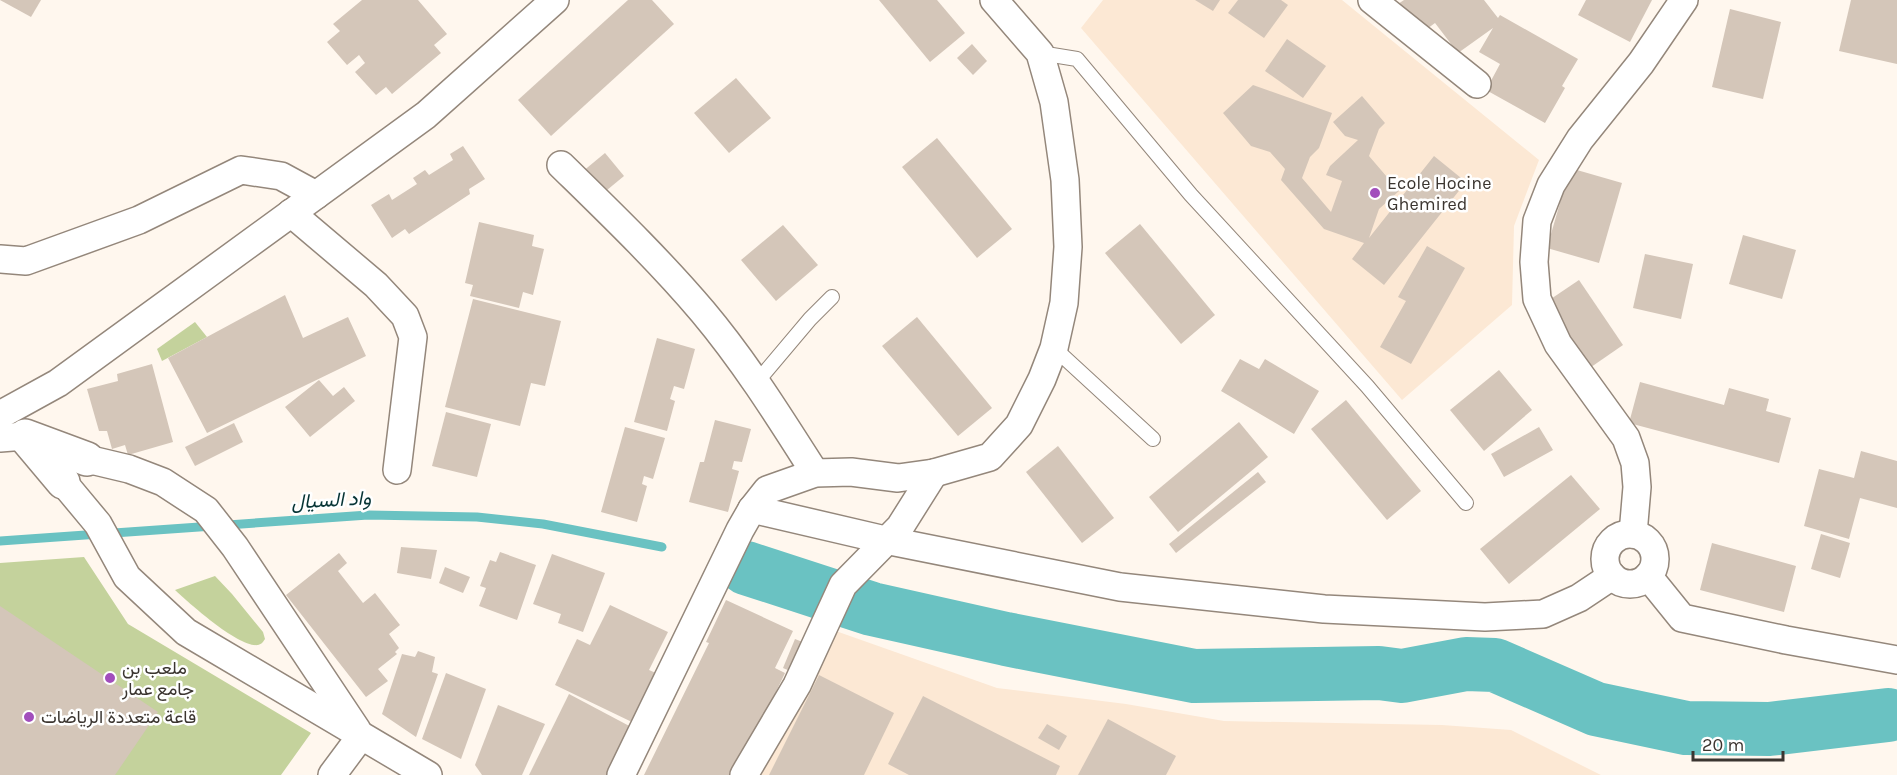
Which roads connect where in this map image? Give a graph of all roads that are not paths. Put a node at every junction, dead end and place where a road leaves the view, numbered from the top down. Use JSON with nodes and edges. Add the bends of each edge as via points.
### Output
{"nodes":[{"id":1,"x":555,"y":0,"type":"edge"},
{"id":2,"x":994,"y":0,"type":"edge"},
{"id":3,"x":1372,"y":0,"type":"edge"},
{"id":4,"x":1684,"y":0,"type":"edge"},
{"id":5,"x":1040,"y":53,"type":"junction"},
{"id":6,"x":1477,"y":84,"type":"dead end"},
{"id":7,"x":561,"y":165,"type":"dead end"},
{"id":8,"x":316,"y":195,"type":"junction"},
{"id":9,"x":291,"y":213,"type":"junction"},
{"id":10,"x":0,"y":259,"type":"edge"},
{"id":11,"x":832,"y":297,"type":"dead end"},
{"id":12,"x":1054,"y":348,"type":"junction"},
{"id":13,"x":756,"y":383,"type":"junction"},
{"id":14,"x":0,"y":415,"type":"edge"},
{"id":15,"x":12,"y":437,"type":"edge"},
{"id":16,"x":1153,"y":439,"type":"dead end"},
{"id":17,"x":87,"y":459,"type":"joint"},
{"id":18,"x":397,"y":470,"type":"dead end"},
{"id":19,"x":815,"y":472,"type":"junction"},
{"id":20,"x":934,"y":473,"type":"junction"},
{"id":21,"x":63,"y":482,"type":"joint"},
{"id":22,"x":1466,"y":503,"type":"dead end"},
{"id":23,"x":746,"y":520,"type":"junction"},
{"id":24,"x":1633,"y":534,"type":"junction"},
{"id":25,"x":885,"y":540,"type":"junction"},
{"id":26,"x":1612,"y":576,"type":"junction"},
{"id":27,"x":1648,"y":576,"type":"junction"},
{"id":28,"x":1897,"y":660,"type":"edge"},
{"id":29,"x":361,"y":736,"type":"junction"},
{"id":30,"x":332,"y":775,"type":"edge"},
{"id":31,"x":428,"y":775,"type":"edge"},
{"id":32,"x":621,"y":775,"type":"edge"},
{"id":33,"x":744,"y":775,"type":"edge"}],
"edges":[{"from":1,"to":8,"type":"street","via":[[426,115]]},
{"from":2,"to":5,"type":"street"},
{"from":3,"to":6,"type":"street"},
{"from":4,"to":24,"type":"street","via":[[1641,63],[1580,139],[1551,185],[1537,221],[1537,299],[1558,344],[1626,438],[1635,463],[1637,487]]},
{"from":5,"to":12,"type":"street","via":[[1054,102],[1065,180],[1067,258],[1064,303]]},
{"from":5,"to":22,"type":"lane","via":[[1077,59],[1191,195],[1367,386]]},
{"from":7,"to":13,"type":"street","via":[[704,312]]},
{"from":8,"to":9,"type":"street"},
{"from":8,"to":10,"type":"street","via":[[281,176],[241,170],[140,220],[26,261]]},
{"from":9,"to":14,"type":"street","via":[[58,383]]},
{"from":9,"to":18,"type":"street","via":[[376,285],[405,316],[413,337]]},
{"from":11,"to":13,"type":"lane"},
{"from":12,"to":16,"type":"lane"},
{"from":12,"to":20,"type":"street","via":[[1019,424],[990,457]]},
{"from":13,"to":19,"type":"street"},
{"from":15,"to":17,"type":"street"},
{"from":15,"to":21,"type":"street"},
{"from":17,"to":29,"type":"street","via":[[163,482],[206,510]]},
{"from":19,"to":20,"type":"street","via":[[898,478]]},
{"from":19,"to":23,"type":"street","via":[[767,490]]},
{"from":20,"to":25,"type":"street","via":[[900,526]]},
{"from":21,"to":29,"type":"street","via":[[98,524],[128,577],[186,632]]},
{"from":23,"to":25,"type":"street"},
{"from":23,"to":32,"type":"street"},
{"from":24,"to":26,"type":"street","via":[[1617,537],[1607,548],[1605,562]]},
{"from":24,"to":27,"type":"street","via":[[1652,546],[1655,562]]},
{"from":25,"to":26,"type":"street","via":[[1120,587],[1324,609],[1466,616],[1544,615]]},
{"from":25,"to":33,"type":"street","via":[[840,593],[797,685]]},
{"from":26,"to":27,"type":"street","via":[[1626,584]]},
{"from":27,"to":28,"type":"street","via":[[1682,618]]},
{"from":29,"to":30,"type":"street"},
{"from":29,"to":31,"type":"street"}]}
